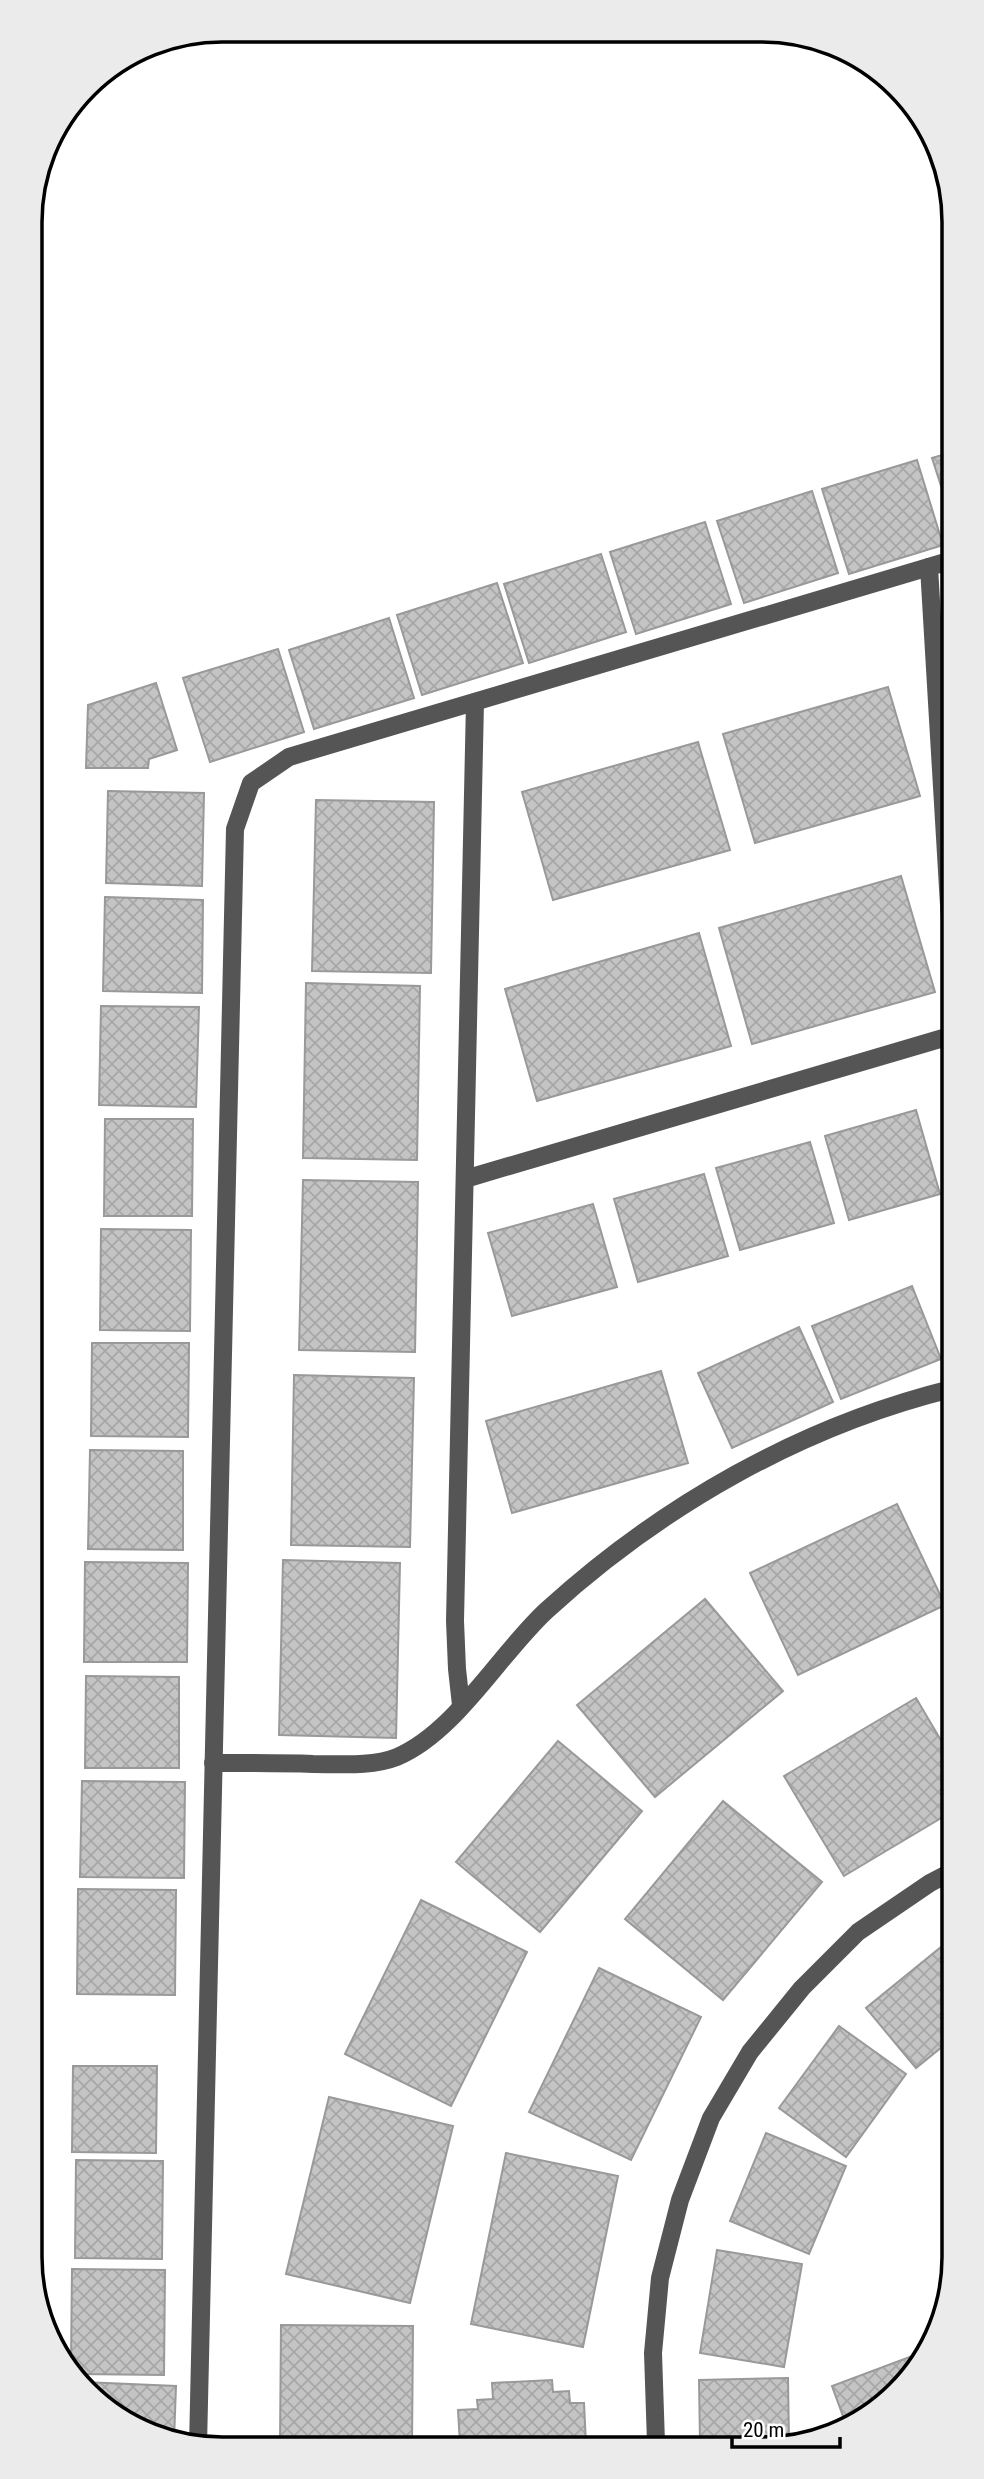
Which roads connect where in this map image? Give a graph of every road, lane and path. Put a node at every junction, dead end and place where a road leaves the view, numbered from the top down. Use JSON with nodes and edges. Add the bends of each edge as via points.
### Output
{"nodes":[{"id":1,"x":942,"y":563,"type":"edge"},
{"id":2,"x":929,"y":567,"type":"junction"},
{"id":3,"x":475,"y":702,"type":"junction"},
{"id":4,"x":942,"y":787,"type":"edge"},
{"id":5,"x":942,"y":1038,"type":"edge"},
{"id":6,"x":465,"y":1179,"type":"junction"},
{"id":7,"x":942,"y":1391,"type":"edge"},
{"id":8,"x":461,"y":1706,"type":"junction"},
{"id":9,"x":213,"y":1763,"type":"junction"},
{"id":10,"x":942,"y":1876,"type":"edge"},
{"id":11,"x":198,"y":2435,"type":"edge"},
{"id":12,"x":656,"y":2437,"type":"edge"}],
"edges":[{"from":1,"to":2,"type":"street"},
{"from":2,"to":3,"type":"street"},
{"from":2,"to":4,"type":"street"},
{"from":3,"to":6,"type":"street"},
{"from":3,"to":9,"type":"street","via":[[289,757],[251,783],[235,829]]},
{"from":5,"to":6,"type":"street"},
{"from":6,"to":8,"type":"street","via":[[455,1621]]},
{"from":7,"to":8,"type":"street","via":[[834,1426],[659,1520],[545,1612]]},
{"from":8,"to":9,"type":"street","via":[[430,1738],[396,1757],[357,1764]]},
{"from":9,"to":11,"type":"street"},
{"from":10,"to":12,"type":"street","via":[[858,1932],[802,1988],[750,2052],[712,2118],[680,2200],[660,2278],[653,2353]]}]}
